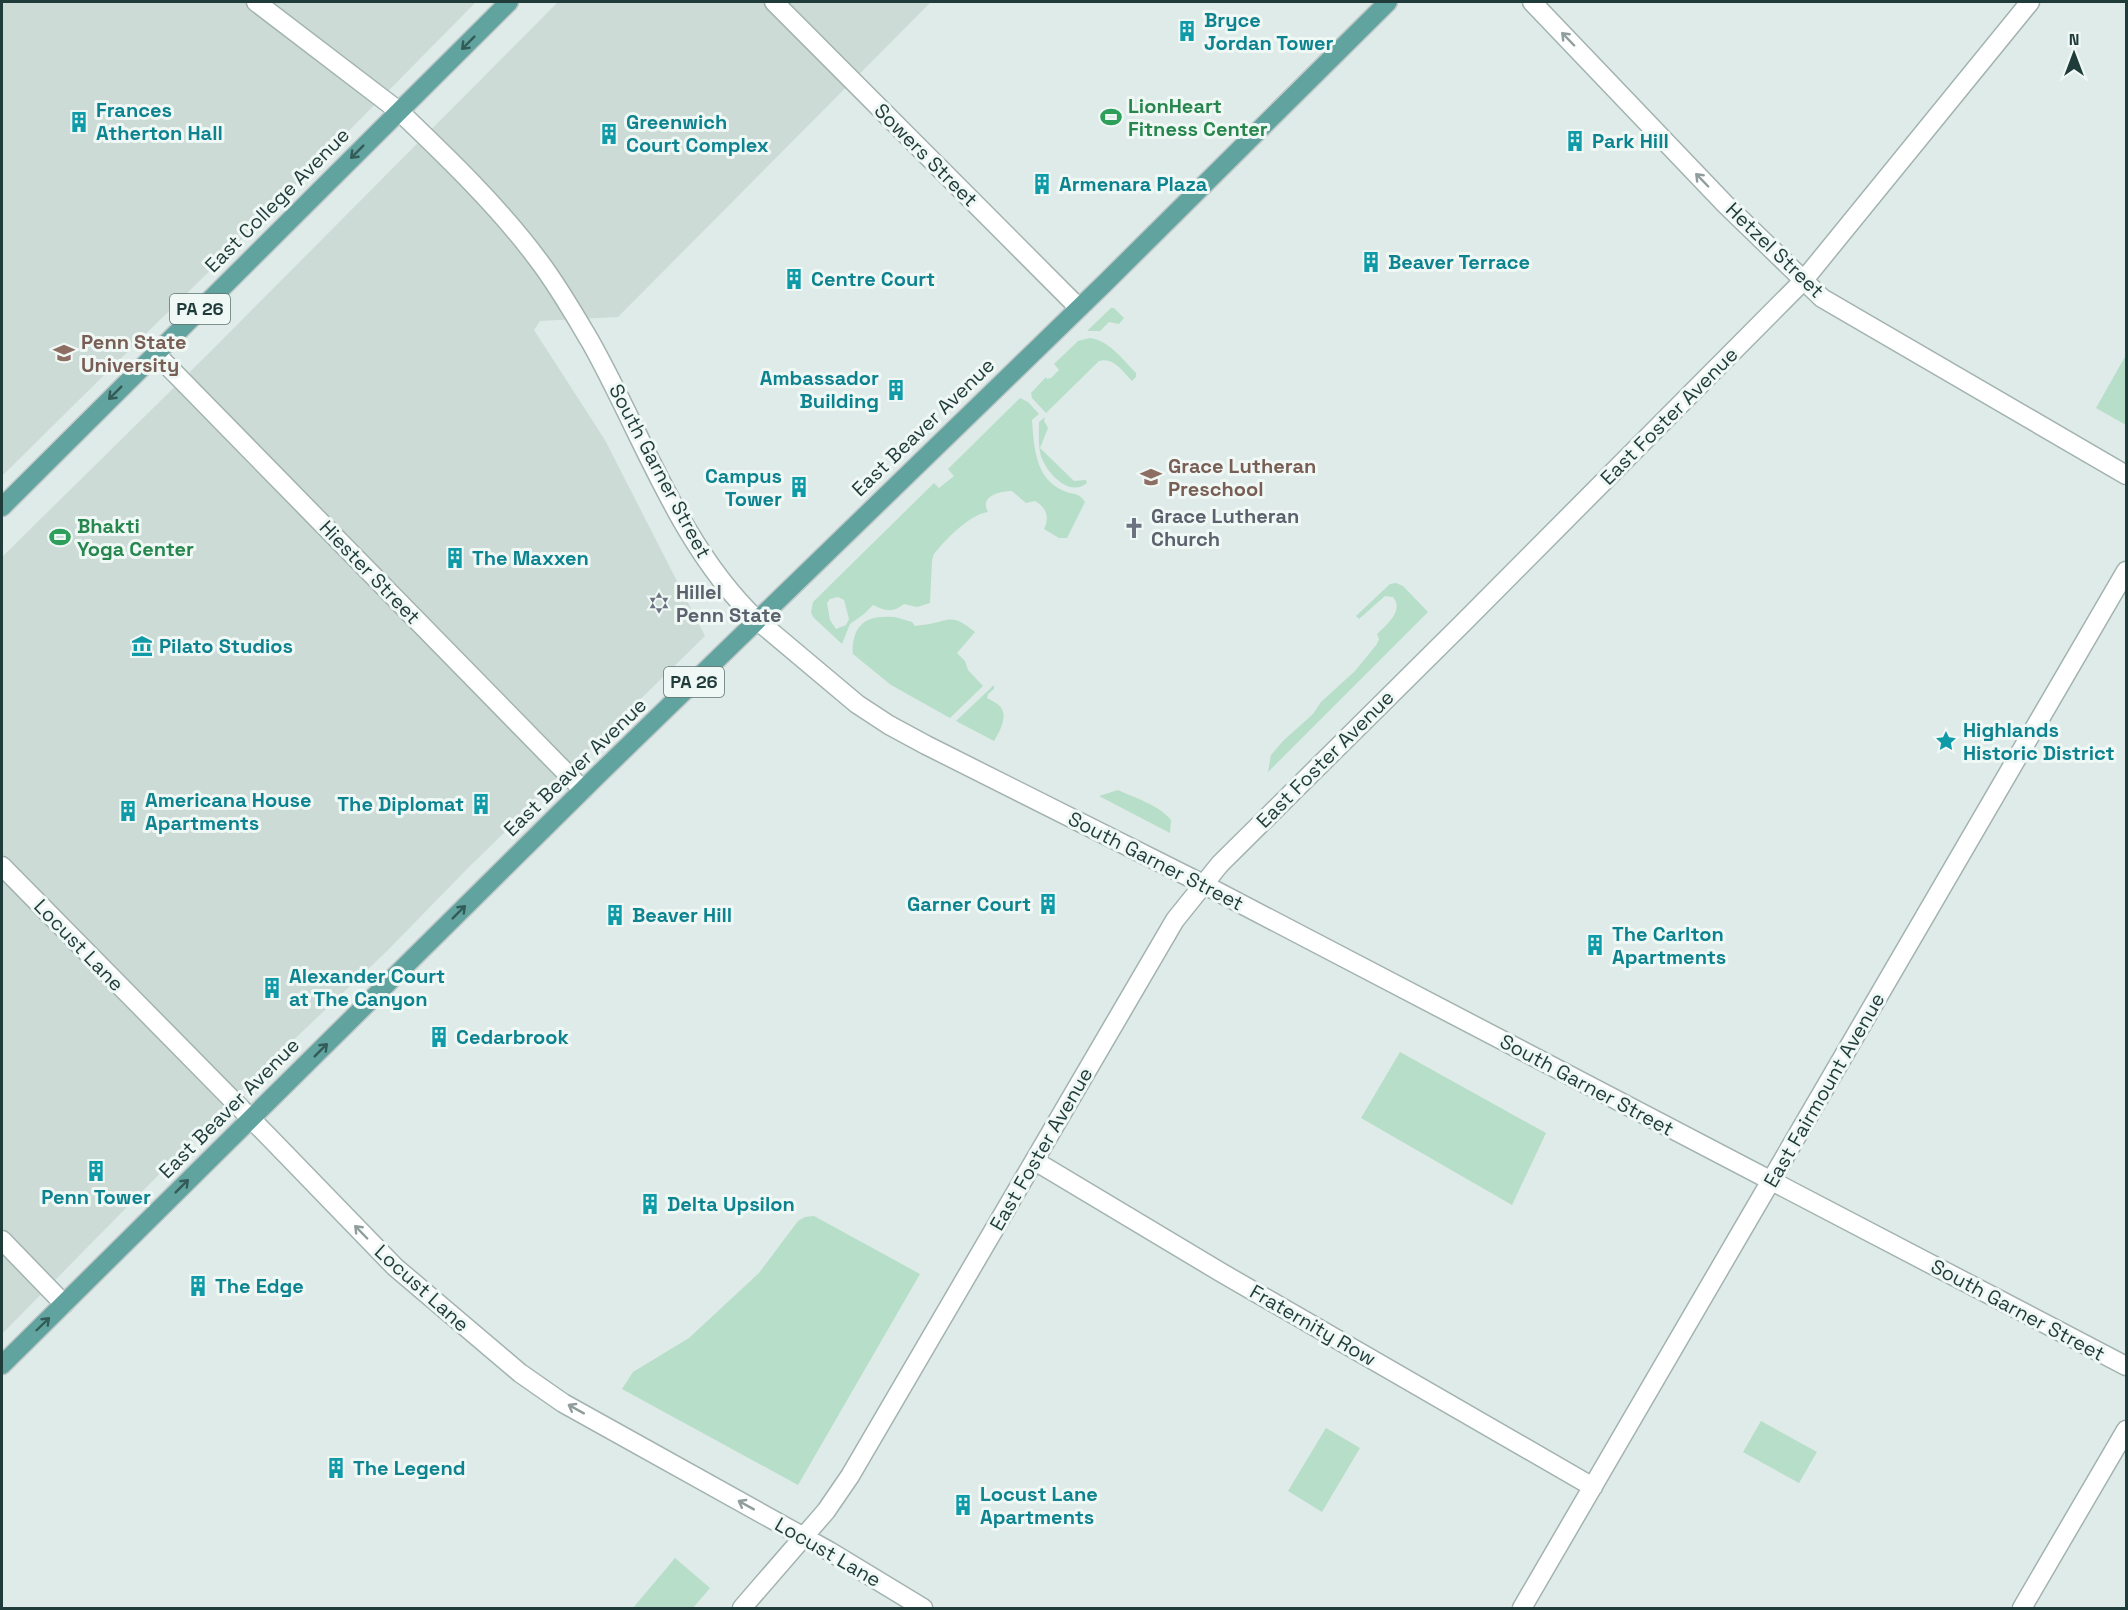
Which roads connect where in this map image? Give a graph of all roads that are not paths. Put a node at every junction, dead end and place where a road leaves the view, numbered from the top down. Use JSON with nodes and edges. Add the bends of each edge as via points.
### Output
{"nodes":[{"id":1,"x":256,"y":2,"type":"edge"},
{"id":2,"x":509,"y":2,"type":"edge"},
{"id":3,"x":774,"y":2,"type":"edge"},
{"id":4,"x":1388,"y":2,"type":"edge"},
{"id":5,"x":1532,"y":2,"type":"edge"},
{"id":6,"x":2030,"y":2,"type":"edge"},
{"id":7,"x":400,"y":112,"type":"junction"},
{"id":8,"x":1803,"y":281,"type":"junction"},
{"id":9,"x":1079,"y":308,"type":"junction"},
{"id":10,"x":156,"y":354,"type":"junction"},
{"id":11,"x":2127,"y":476,"type":"edge"},
{"id":12,"x":2,"y":507,"type":"edge"},
{"id":13,"x":2127,"y":571,"type":"edge"},
{"id":14,"x":757,"y":620,"type":"junction"},
{"id":15,"x":583,"y":790,"type":"junction"},
{"id":16,"x":2,"y":866,"type":"edge"},
{"id":17,"x":1203,"y":884,"type":"junction"},
{"id":18,"x":251,"y":1119,"type":"junction"},
{"id":19,"x":1035,"y":1161,"type":"junction"},
{"id":20,"x":1771,"y":1181,"type":"junction"},
{"id":21,"x":2,"y":1240,"type":"edge"},
{"id":22,"x":64,"y":1304,"type":"junction"},
{"id":23,"x":2,"y":1365,"type":"edge"},
{"id":24,"x":2127,"y":1366,"type":"edge"},
{"id":25,"x":2127,"y":1430,"type":"edge"},
{"id":26,"x":1593,"y":1487,"type":"junction"},
{"id":27,"x":804,"y":1536,"type":"junction"},
{"id":28,"x":742,"y":1608,"type":"edge"},
{"id":29,"x":923,"y":1608,"type":"edge"},
{"id":30,"x":1522,"y":1608,"type":"edge"},
{"id":31,"x":2022,"y":1608,"type":"edge"}],
"edges":[{"from":1,"to":7,"type":"street","name":"South Garner Street"},
{"from":2,"to":7,"type":"main road","name":"East College Avenue","number":"PA 26","one_way":true},
{"from":3,"to":9,"type":"street","name":"Sowers Street"},
{"from":4,"to":9,"type":"main road","name":"East Beaver Avenue","number":"PA 26"},
{"from":8,"to":5,"type":"street","name":"Hetzel Street","one_way":true},
{"from":6,"to":8,"type":"street","name":"East Foster Avenue"},
{"from":7,"to":10,"type":"main road","name":"East College Avenue","number":"PA 26","one_way":true},
{"from":7,"to":14,"type":"street","name":"South Garner Street","via":[[501,216],[551,277],[697,544],[722,581]]},
{"from":8,"to":11,"type":"street","name":"Hetzel Street","via":[[1822,298]]},
{"from":8,"to":17,"type":"street","name":"East Foster Avenue"},
{"from":9,"to":14,"type":"main road","name":"East Beaver Avenue","number":"PA 26"},
{"from":10,"to":12,"type":"main road","name":"East College Avenue","number":"PA 26","one_way":true},
{"from":10,"to":15,"type":"street","name":"Hiester Street"},
{"from":13,"to":20,"type":"street","name":"East Fairmount Avenue"},
{"from":14,"to":15,"type":"main road","name":"East Beaver Avenue","number":"PA 26"},
{"from":14,"to":17,"type":"street","name":"South Garner Street","via":[[872,715]]},
{"from":18,"to":15,"type":"main road","name":"East Beaver Avenue","number":"PA 26","one_way":true},
{"from":16,"to":18,"type":"street","name":"Locust Lane"},
{"from":17,"to":19,"type":"street","name":"East Foster Avenue","via":[[1175,920]]},
{"from":17,"to":20,"type":"street","name":"South Garner Street"},
{"from":22,"to":18,"type":"main road","name":"East Beaver Avenue","number":"PA 26","one_way":true},
{"from":27,"to":18,"type":"street","name":"Locust Lane","one_way":true,"via":[[563,1402],[520,1373],[395,1268]]},
{"from":19,"to":26,"type":"street","name":"Fraternity Row"},
{"from":19,"to":27,"type":"street","name":"East Foster Avenue","via":[[850,1476]]},
{"from":20,"to":24,"type":"street","name":"South Garner Street"},
{"from":20,"to":26,"type":"street","name":"East Fairmount Avenue"},
{"from":21,"to":22,"type":"street"},
{"from":23,"to":22,"type":"main road","name":"East Beaver Avenue","number":"PA 26","one_way":true},
{"from":25,"to":31,"type":"street"},
{"from":26,"to":30,"type":"street","name":"East Fairmount Avenue"},
{"from":27,"to":28,"type":"street","name":"East Foster Avenue"},
{"from":27,"to":29,"type":"street","name":"Locust Lane"}]}
